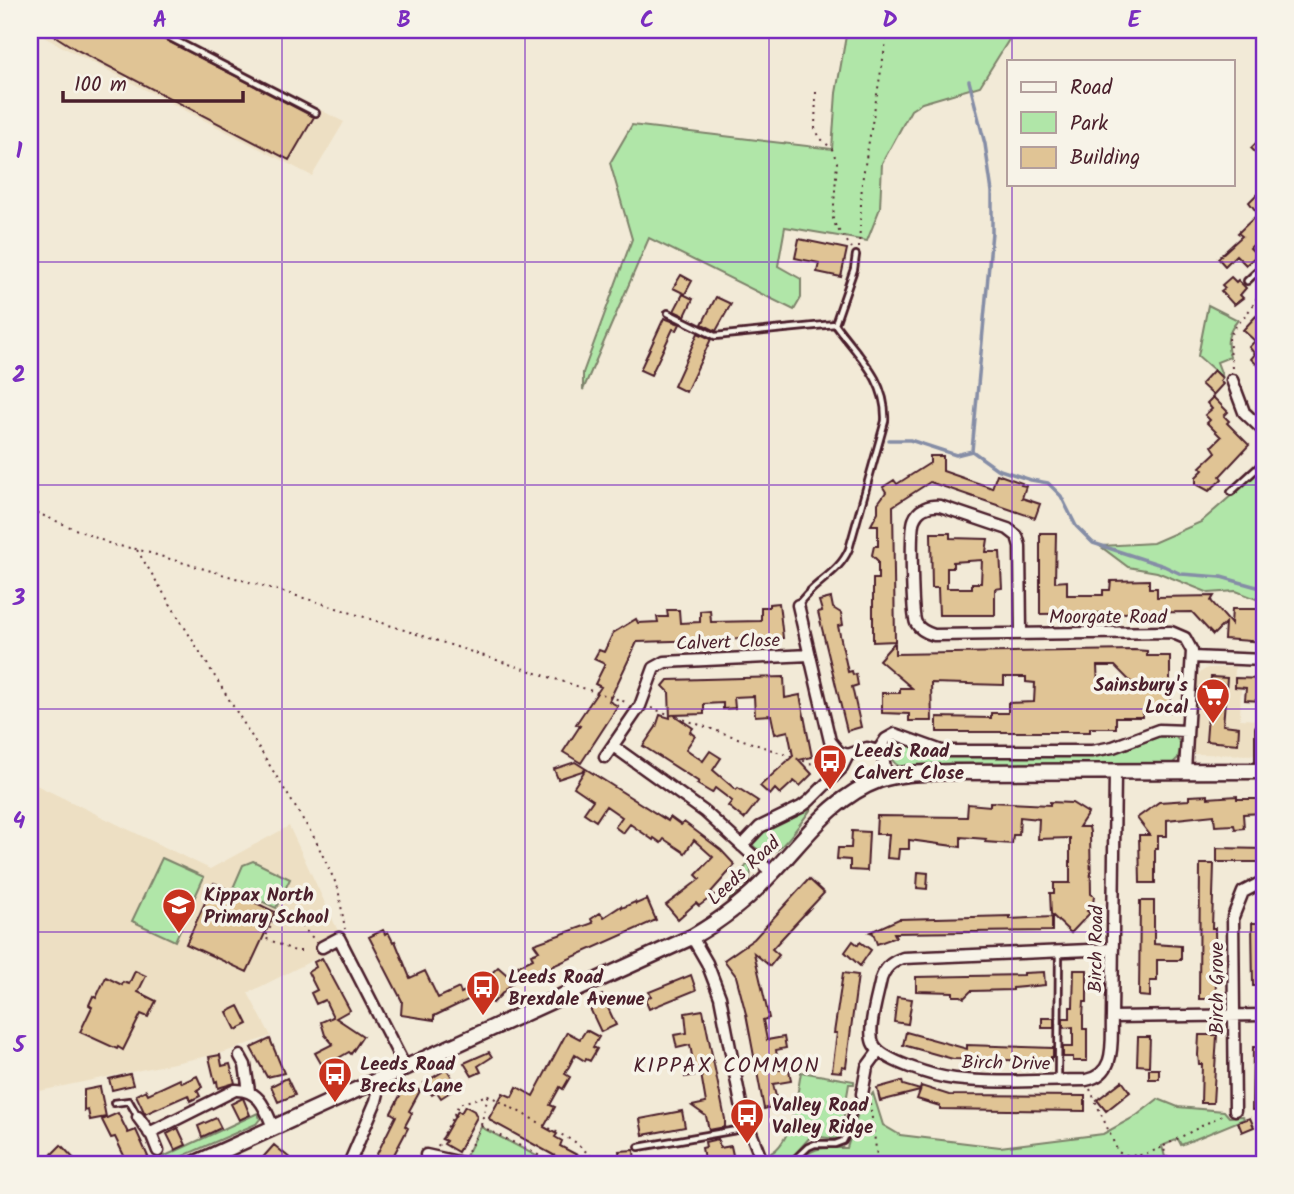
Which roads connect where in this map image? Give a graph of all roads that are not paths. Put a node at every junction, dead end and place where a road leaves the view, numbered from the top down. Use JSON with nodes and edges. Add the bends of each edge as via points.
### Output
{"nodes":[{"id":1,"x":155,"y":30,"type":"edge"},
{"id":2,"x":316,"y":113,"type":"dead end"},
{"id":3,"x":856,"y":255,"type":"road end"},
{"id":4,"x":1264,"y":265,"type":"edge"},
{"id":5,"x":1247,"y":281,"type":"dead end"},
{"id":6,"x":668,"y":313,"type":"dead end"},
{"id":7,"x":835,"y":324,"type":"junction"},
{"id":8,"x":1232,"y":380,"type":"road end"},
{"id":9,"x":1264,"y":431,"type":"edge"},
{"id":10,"x":1264,"y":462,"type":"edge"},
{"id":11,"x":1231,"y":492,"type":"dead end"},
{"id":12,"x":799,"y":605,"type":"joint"},
{"id":13,"x":1021,"y":633,"type":"junction"},
{"id":14,"x":809,"y":656,"type":"junction"},
{"id":15,"x":1192,"y":657,"type":"junction"},
{"id":16,"x":1264,"y":660,"type":"edge"},
{"id":17,"x":1259,"y":729,"type":"dead end"},
{"id":18,"x":1187,"y":731,"type":"junction"},
{"id":19,"x":613,"y":746,"type":"junction"},
{"id":20,"x":878,"y":751,"type":"junction"},
{"id":21,"x":848,"y":755,"type":"junction"},
{"id":22,"x":605,"y":757,"type":"dead end"},
{"id":23,"x":1185,"y":771,"type":"junction"},
{"id":24,"x":1261,"y":771,"type":"edge"},
{"id":25,"x":1115,"y":772,"type":"junction"},
{"id":26,"x":887,"y":778,"type":"junction"},
{"id":27,"x":742,"y":846,"type":"junction"},
{"id":28,"x":772,"y":873,"type":"junction"},
{"id":29,"x":1264,"y":881,"type":"edge"},
{"id":30,"x":692,"y":937,"type":"junction"},
{"id":31,"x":320,"y":945,"type":"road end"},
{"id":32,"x":1113,"y":950,"type":"junction"},
{"id":33,"x":1059,"y":951,"type":"junction"},
{"id":34,"x":1234,"y":1015,"type":"junction"},
{"id":35,"x":1264,"y":1015,"type":"edge"},
{"id":36,"x":1112,"y":1017,"type":"junction"},
{"id":37,"x":878,"y":1052,"type":"junction"},
{"id":38,"x":240,"y":1056,"type":"dead end"},
{"id":39,"x":405,"y":1067,"type":"junction"},
{"id":40,"x":1058,"y":1080,"type":"junction"},
{"id":41,"x":373,"y":1082,"type":"junction"},
{"id":42,"x":249,"y":1091,"type":"junction"},
{"id":43,"x":866,"y":1097,"type":"joint"},
{"id":44,"x":114,"y":1103,"type":"dead end"},
{"id":45,"x":1235,"y":1110,"type":"road end"},
{"id":46,"x":138,"y":1117,"type":"joint"},
{"id":47,"x":273,"y":1127,"type":"junction"},
{"id":48,"x":749,"y":1128,"type":"junction"},
{"id":49,"x":149,"y":1133,"type":"junction"},
{"id":50,"x":639,"y":1147,"type":"dead end"},
{"id":51,"x":158,"y":1151,"type":"dead end"},
{"id":52,"x":429,"y":1155,"type":"road end"},
{"id":53,"x":459,"y":1163,"type":"edge"},
{"id":54,"x":194,"y":1164,"type":"edge"},
{"id":55,"x":349,"y":1164,"type":"edge"},
{"id":56,"x":763,"y":1164,"type":"edge"},
{"id":57,"x":790,"y":1164,"type":"edge"}],
"edges":[{"from":1,"to":2,"type":"lane"},
{"from":3,"to":7,"type":"lane"},
{"from":4,"to":5,"type":"lane"},
{"from":6,"to":7,"type":"lane","via":[[715,336]]},
{"from":7,"to":12,"type":"lane","via":[[874,374],[885,402],[885,421],[846,556]]},
{"from":8,"to":9,"type":"street","via":[[1244,412]]},
{"from":10,"to":11,"type":"lane"},
{"from":12,"to":14,"type":"street"},
{"from":13,"to":13,"type":"street","name":"Moorgate Road","via":[[934,635],[920,628],[913,615],[912,526],[919,512],[940,506],[1017,536]]},
{"from":13,"to":15,"type":"street","name":"Moorgate Road","via":[[1171,632],[1185,638]]},
{"from":14,"to":19,"type":"street","name":"Calvert Close","via":[[665,662],[654,668],[640,706]]},
{"from":14,"to":21,"type":"street","via":[[827,733],[834,747]]},
{"from":15,"to":16,"type":"street"},
{"from":15,"to":18,"type":"street"},
{"from":17,"to":24,"type":"lane"},
{"from":18,"to":20,"type":"street","via":[[1159,730],[1092,751],[942,751],[895,734]]},
{"from":18,"to":23,"type":"street"},
{"from":19,"to":22,"type":"street","name":"Calvert Close"},
{"from":19,"to":27,"type":"street"},
{"from":20,"to":21,"type":"street","via":[[867,748]]},
{"from":20,"to":26,"type":"street"},
{"from":21,"to":27,"type":"street","via":[[838,773],[801,807],[766,822]]},
{"from":23,"to":24,"type":"main road","name":"Leeds Road"},
{"from":23,"to":25,"type":"main road","name":"Leeds Road"},
{"from":25,"to":26,"type":"main road","name":"Leeds Road","via":[[953,772]]},
{"from":25,"to":32,"type":"street","name":"Birch Road"},
{"from":26,"to":28,"type":"main road","name":"Leeds Road","via":[[861,788],[831,809]]},
{"from":27,"to":28,"type":"street"},
{"from":28,"to":30,"type":"main road","name":"Leeds Road","via":[[727,914]]},
{"from":29,"to":34,"type":"street","name":"Birch Grove","via":[[1243,892],[1234,917]]},
{"from":30,"to":39,"type":"main road","name":"Leeds Road"},
{"from":30,"to":48,"type":"street","via":[[720,997]]},
{"from":31,"to":39,"type":"street","via":[[339,938]]},
{"from":32,"to":33,"type":"street"},
{"from":32,"to":36,"type":"street","name":"Birch Road"},
{"from":33,"to":37,"type":"street","via":[[895,961],[881,979],[871,1033]]},
{"from":33,"to":40,"type":"lane"},
{"from":34,"to":35,"type":"street","name":"Birch Road"},
{"from":34,"to":36,"type":"street","name":"Birch Road"},
{"from":34,"to":45,"type":"street","name":"Birch Grove"},
{"from":36,"to":40,"type":"street","name":"Birch Drive","via":[[1109,1062],[1100,1075]]},
{"from":37,"to":40,"type":"street","name":"Birch Drive","via":[[956,1079]]},
{"from":37,"to":43,"type":"street","via":[[867,1067]]},
{"from":38,"to":42,"type":"street"},
{"from":39,"to":41,"type":"main road","name":"Leeds Road"},
{"from":41,"to":47,"type":"main road","name":"Leeds Road"},
{"from":41,"to":55,"type":"street","via":[[377,1097]]},
{"from":42,"to":47,"type":"street","via":[[260,1099]]},
{"from":42,"to":49,"type":"street","via":[[235,1090]]},
{"from":43,"to":57,"type":"lane","via":[[852,1114],[843,1141],[808,1147]]},
{"from":44,"to":46,"type":"lane","via":[[129,1101]]},
{"from":46,"to":49,"type":"street"},
{"from":47,"to":54,"type":"main road","name":"Leeds Road"},
{"from":48,"to":50,"type":"lane"},
{"from":48,"to":56,"type":"street"},
{"from":49,"to":51,"type":"street"},
{"from":52,"to":53,"type":"street"}]}
